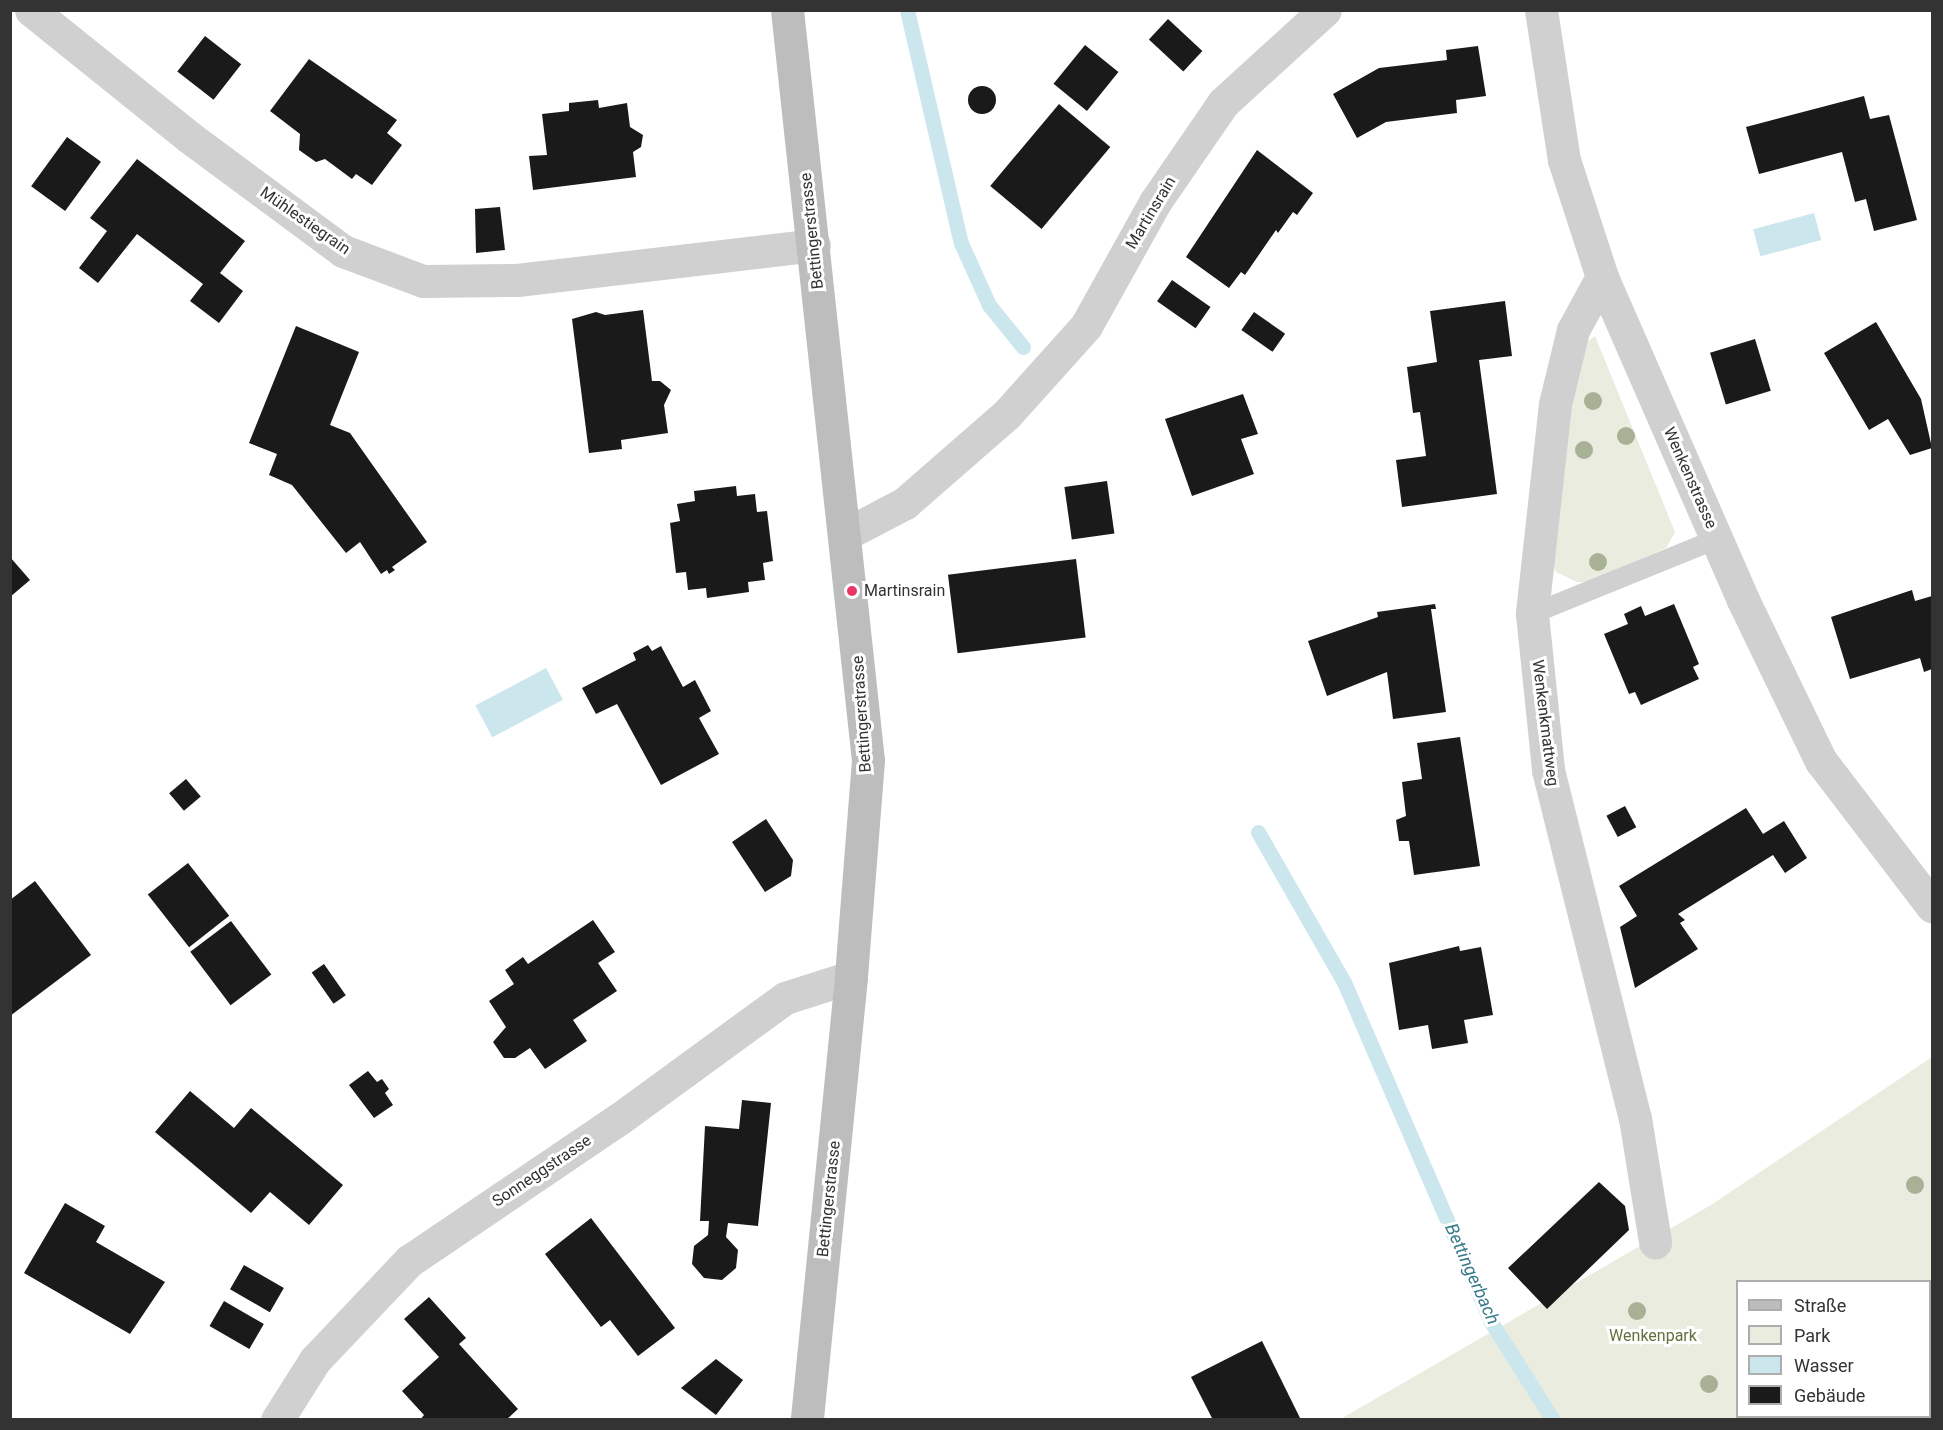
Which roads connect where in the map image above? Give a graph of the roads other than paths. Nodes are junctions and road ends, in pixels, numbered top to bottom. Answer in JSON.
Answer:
{"nodes":[{"id":1,"x":31,"y":10,"type":"edge"},
{"id":2,"x":787,"y":10,"type":"edge"},
{"id":3,"x":1326,"y":10,"type":"edge"},
{"id":4,"x":1541,"y":10,"type":"edge"},
{"id":5,"x":814,"y":245,"type":"junction"},
{"id":6,"x":1602,"y":277,"type":"junction"},
{"id":7,"x":846,"y":534,"type":"junction"},
{"id":8,"x":1717,"y":539,"type":"junction"},
{"id":9,"x":1532,"y":614,"type":"junction"},
{"id":10,"x":1932,"y":906,"type":"edge"},
{"id":11,"x":851,"y":977,"type":"junction"},
{"id":12,"x":1655,"y":1242,"type":"dead end"},
{"id":13,"x":277,"y":1419,"type":"edge"},
{"id":14,"x":807,"y":1419,"type":"edge"}],
"edges":[{"from":1,"to":5,"type":"street","name":"Mühlestiegrain"},
{"from":2,"to":5,"type":"street","name":"Bettingerstrasse"},
{"from":3,"to":7,"type":"street","name":"Martinsrain"},
{"from":4,"to":6,"type":"street","name":"Wenkenstrasse"},
{"from":5,"to":7,"type":"street","name":"Bettingerstrasse"},
{"from":6,"to":8,"type":"street","name":"Wenkenstrasse"},
{"from":6,"to":9,"type":"street","name":"Wenkenkmattweg"},
{"from":7,"to":11,"type":"street","name":"Bettingerstrasse"},
{"from":8,"to":9,"type":"lane"},
{"from":8,"to":10,"type":"street","name":"Wenkenstrasse"},
{"from":9,"to":12,"type":"street","name":"Wenkenkmattweg"},
{"from":11,"to":13,"type":"street","name":"Sonneggstrasse"},
{"from":11,"to":14,"type":"street","name":"Bettingerstrasse"}]}
